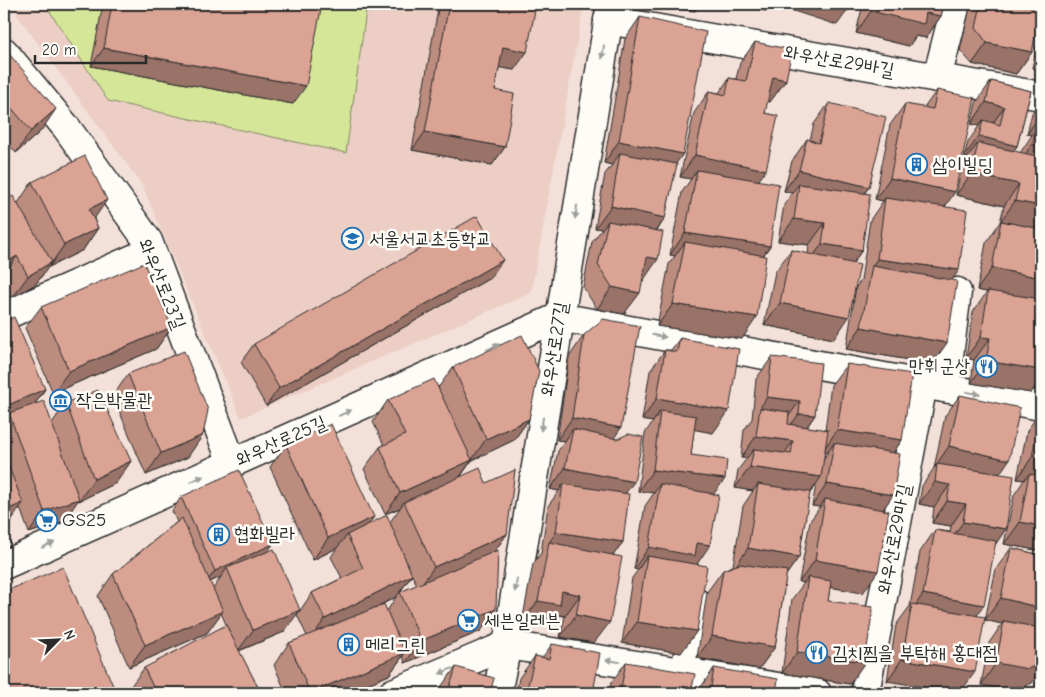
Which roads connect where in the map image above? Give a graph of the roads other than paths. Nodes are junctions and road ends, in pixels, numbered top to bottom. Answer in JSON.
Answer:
{"nodes":[{"id":1,"x":956,"y":4,"type":"edge"},
{"id":2,"x":609,"y":12,"type":"edge"},
{"id":3,"x":4,"y":52,"type":"edge"},
{"id":4,"x":937,"y":78,"type":"junction"},
{"id":5,"x":1041,"y":96,"type":"edge"},
{"id":6,"x":151,"y":251,"type":"junction"},
{"id":7,"x":957,"y":292,"type":"edge"},
{"id":8,"x":4,"y":316,"type":"edge"},
{"id":9,"x":559,"y":317,"type":"junction"},
{"id":10,"x":934,"y":386,"type":"junction"},
{"id":11,"x":1041,"y":406,"type":"edge"},
{"id":12,"x":232,"y":463,"type":"junction"},
{"id":13,"x":4,"y":565,"type":"edge"},
{"id":14,"x":701,"y":581,"type":"edge"},
{"id":15,"x":507,"y":645,"type":"junction"},
{"id":16,"x":685,"y":672,"type":"junction"},
{"id":17,"x":393,"y":693,"type":"edge"},
{"id":18,"x":497,"y":693,"type":"edge"},
{"id":19,"x":817,"y":693,"type":"edge"},
{"id":20,"x":865,"y":693,"type":"edge"}],
"edges":[{"from":1,"to":4,"type":"street"},
{"from":2,"to":4,"type":"street","name":"와우산로29바길"},
{"from":2,"to":9,"type":"street","name":"와우산로27길","one_way":true},
{"from":3,"to":6,"type":"street","name":"와우산로23길"},
{"from":4,"to":5,"type":"street","name":"와우산로29바길"},
{"from":6,"to":8,"type":"street"},
{"from":6,"to":12,"type":"street","name":"와우산로23길"},
{"from":7,"to":10,"type":"street","name":"와우산로29마길"},
{"from":9,"to":10,"type":"street","one_way":true},
{"from":12,"to":9,"type":"street","name":"와우산로25길","one_way":true},
{"from":9,"to":15,"type":"street","name":"와우산로27길","one_way":true},
{"from":10,"to":11,"type":"street","one_way":true},
{"from":10,"to":20,"type":"street","name":"와우산로29마길"},
{"from":13,"to":12,"type":"street","name":"와우산로25길","one_way":true},
{"from":14,"to":16,"type":"street"},
{"from":16,"to":15,"type":"street","one_way":true},
{"from":15,"to":17,"type":"street","one_way":true},
{"from":15,"to":18,"type":"street","name":"와우산로27길"},
{"from":16,"to":19,"type":"street"}]}
